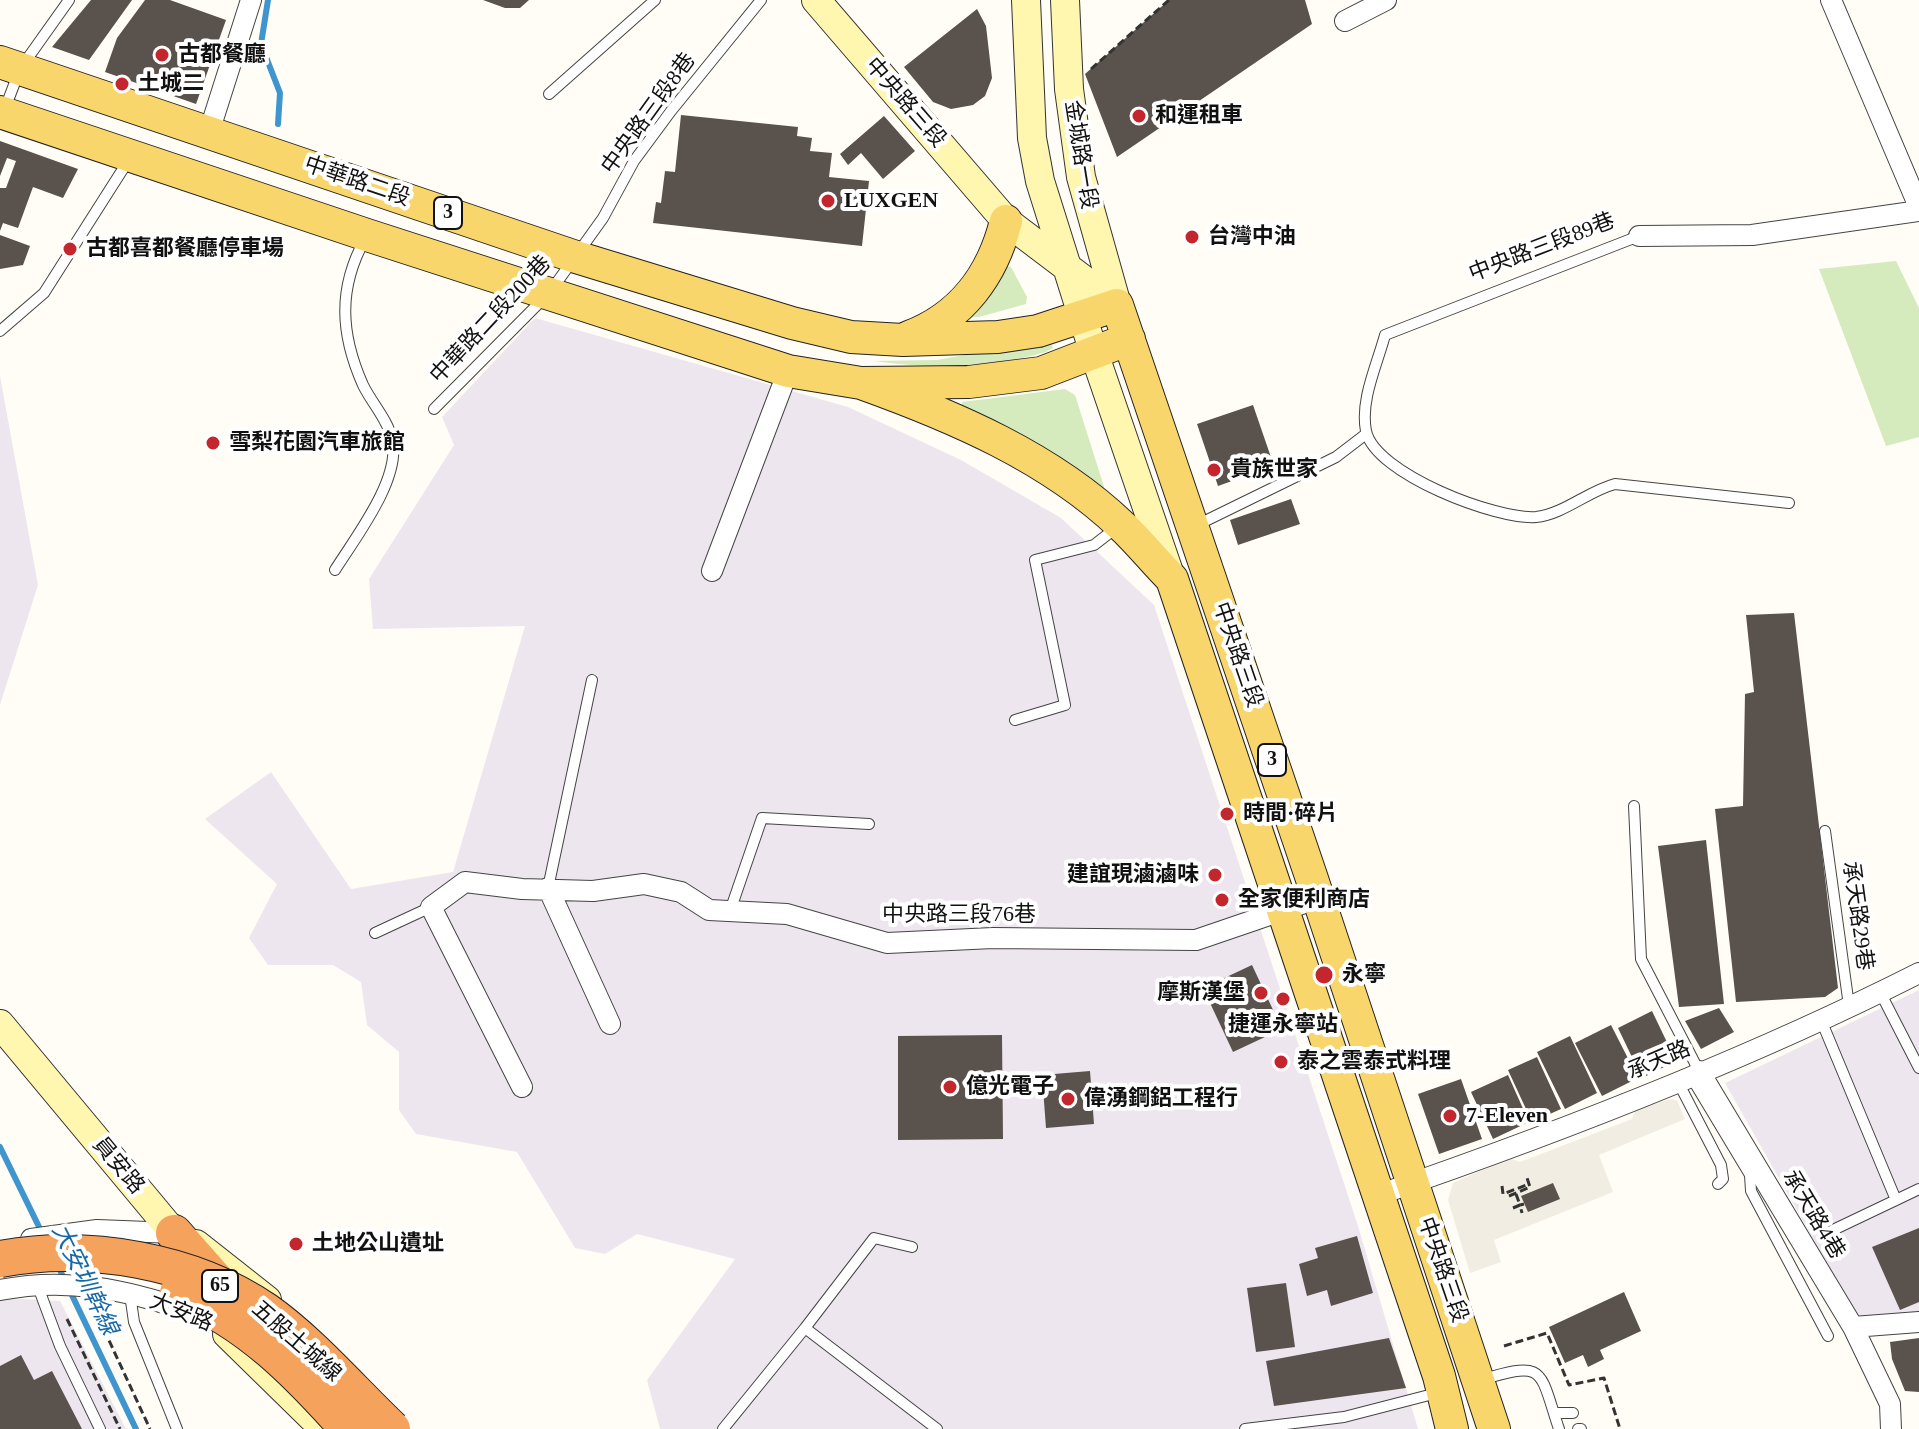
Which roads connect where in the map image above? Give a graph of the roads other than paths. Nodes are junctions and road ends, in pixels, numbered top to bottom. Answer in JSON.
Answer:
{"nodes":[{"id":1,"x":69,"y":0,"type":"edge"},
{"id":2,"x":251,"y":0,"type":"edge"},
{"id":3,"x":655,"y":0,"type":"edge"},
{"id":4,"x":761,"y":0,"type":"edge"},
{"id":5,"x":816,"y":0,"type":"edge"},
{"id":6,"x":1026,"y":0,"type":"edge"},
{"id":7,"x":1065,"y":0,"type":"edge"},
{"id":8,"x":1386,"y":0,"type":"edge"},
{"id":9,"x":1831,"y":0,"type":"edge"},
{"id":10,"x":1345,"y":21,"type":"dead end"},
{"id":11,"x":10,"y":66,"type":"edge"},
{"id":12,"x":549,"y":94,"type":"dead end"},
{"id":13,"x":2,"y":112,"type":"edge"},
{"id":14,"x":209,"y":132,"type":"junction"},
{"id":15,"x":132,"y":155,"type":"junction"},
{"id":16,"x":1919,"y":209,"type":"edge"},
{"id":17,"x":1006,"y":221,"type":"junction"},
{"id":18,"x":367,"y":235,"type":"junction"},
{"id":19,"x":1639,"y":236,"type":"joint"},
{"id":20,"x":576,"y":257,"type":"junction"},
{"id":21,"x":1067,"y":269,"type":"junction"},
{"id":22,"x":550,"y":292,"type":"junction"},
{"id":23,"x":1117,"y":305,"type":"junction"},
{"id":24,"x":1083,"y":318,"type":"junction"},
{"id":25,"x":0,"y":331,"type":"edge"},
{"id":26,"x":1129,"y":339,"type":"junction"},
{"id":27,"x":903,"y":340,"type":"junction"},
{"id":28,"x":1094,"y":353,"type":"junction"},
{"id":29,"x":788,"y":371,"type":"junction"},
{"id":30,"x":861,"y":383,"type":"junction"},
{"id":31,"x":434,"y":409,"type":"dead end"},
{"id":32,"x":1366,"y":434,"type":"junction"},
{"id":33,"x":1789,"y":503,"type":"dead end"},
{"id":34,"x":1121,"y":525,"type":"junction"},
{"id":35,"x":1193,"y":526,"type":"junction"},
{"id":36,"x":335,"y":570,"type":"dead end"},
{"id":37,"x":712,"y":571,"type":"dead end"},
{"id":38,"x":1172,"y":579,"type":"junction"},
{"id":39,"x":592,"y":680,"type":"dead end"},
{"id":40,"x":1015,"y":720,"type":"dead end"},
{"id":41,"x":1634,"y":806,"type":"dead end"},
{"id":42,"x":869,"y":824,"type":"dead end"},
{"id":43,"x":1825,"y":831,"type":"dead end"},
{"id":44,"x":548,"y":888,"type":"junction"},
{"id":45,"x":1319,"y":898,"type":"junction"},
{"id":46,"x":431,"y":907,"type":"junction"},
{"id":47,"x":730,"y":911,"type":"junction"},
{"id":48,"x":1283,"y":912,"type":"junction"},
{"id":49,"x":375,"y":933,"type":"dead end"},
{"id":50,"x":1919,"y":973,"type":"edge"},
{"id":51,"x":1880,"y":992,"type":"junction"},
{"id":52,"x":1849,"y":1006,"type":"junction"},
{"id":53,"x":1821,"y":1019,"type":"junction"},
{"id":54,"x":0,"y":1024,"type":"edge"},
{"id":55,"x":610,"y":1024,"type":"dead end"},
{"id":56,"x":1919,"y":1068,"type":"edge"},
{"id":57,"x":1688,"y":1075,"type":"junction"},
{"id":58,"x":522,"y":1087,"type":"dead end"},
{"id":59,"x":1760,"y":1174,"type":"junction"},
{"id":60,"x":1413,"y":1183,"type":"junction"},
{"id":61,"x":1718,"y":1184,"type":"dead end"},
{"id":62,"x":1919,"y":1189,"type":"edge"},
{"id":63,"x":1378,"y":1195,"type":"junction"},
{"id":64,"x":1896,"y":1200,"type":"junction"},
{"id":65,"x":1764,"y":1214,"type":"junction"},
{"id":66,"x":1833,"y":1230,"type":"dead end"},
{"id":67,"x":174,"y":1233,"type":"junction"},
{"id":68,"x":0,"y":1244,"type":"edge"},
{"id":69,"x":912,"y":1247,"type":"dead end"},
{"id":70,"x":0,"y":1259,"type":"edge"},
{"id":71,"x":0,"y":1273,"type":"edge"},
{"id":72,"x":43,"y":1283,"type":"junction"},
{"id":73,"x":0,"y":1290,"type":"edge"},
{"id":74,"x":130,"y":1294,"type":"junction"},
{"id":75,"x":214,"y":1321,"type":"junction"},
{"id":76,"x":1919,"y":1322,"type":"edge"},
{"id":77,"x":1853,"y":1327,"type":"junction"},
{"id":78,"x":805,"y":1328,"type":"junction"},
{"id":79,"x":1828,"y":1336,"type":"dead end"},
{"id":80,"x":1479,"y":1381,"type":"junction"},
{"id":81,"x":1443,"y":1391,"type":"junction"},
{"id":82,"x":1554,"y":1413,"type":"junction"},
{"id":83,"x":1573,"y":1413,"type":"dead end"},
{"id":84,"x":344,"y":1425,"type":"edge"},
{"id":85,"x":1264,"y":1428,"type":"edge"},
{"id":86,"x":100,"y":1429,"type":"edge"},
{"id":87,"x":177,"y":1429,"type":"edge"},
{"id":88,"x":392,"y":1429,"type":"edge"},
{"id":89,"x":410,"y":1429,"type":"edge"},
{"id":90,"x":723,"y":1429,"type":"edge"},
{"id":91,"x":937,"y":1429,"type":"edge"},
{"id":92,"x":1245,"y":1429,"type":"edge"},
{"id":93,"x":1452,"y":1429,"type":"edge"},
{"id":94,"x":1494,"y":1429,"type":"edge"},
{"id":95,"x":1559,"y":1429,"type":"edge"},
{"id":96,"x":1891,"y":1429,"type":"edge"}],
"edges":[{"from":1,"to":11,"type":"lane"},
{"from":2,"to":14,"type":"street"},
{"from":3,"to":12,"type":"lane"},
{"from":4,"to":20,"type":"lane","name":"中央路三段8巷"},
{"from":5,"to":17,"type":"street","name":"中央路三段"},
{"from":6,"to":21,"type":"street","name":"金城路一段"},
{"from":7,"to":23,"type":"street","name":"金城路一段"},
{"from":8,"to":10,"type":"street"},
{"from":9,"to":16,"type":"street"},
{"from":11,"to":13,"type":"lane"},
{"from":11,"to":14,"type":"main road","name":"中華路二段","number":"3"},
{"from":13,"to":15,"type":"main road","number":"3"},
{"from":14,"to":20,"type":"main road","name":"中華路二段","number":"3"},
{"from":15,"to":18,"type":"main road","number":"3"},
{"from":15,"to":25,"type":"lane"},
{"from":16,"to":19,"type":"street","name":"中央路三段89巷"},
{"from":17,"to":21,"type":"street","name":"中央路三段"},
{"from":17,"to":27,"type":"main road"},
{"from":18,"to":22,"type":"main road","number":"3"},
{"from":18,"to":36,"type":"lane"},
{"from":19,"to":32,"type":"lane","name":"中央路三段89巷"},
{"from":20,"to":22,"type":"lane","name":"中華路二段200巷"},
{"from":20,"to":27,"type":"main road","name":"中華路二段","number":"3"},
{"from":21,"to":23,"type":"street","name":"中央路三段"},
{"from":21,"to":24,"type":"street","name":"中央路三段"},
{"from":22,"to":29,"type":"main road","number":"3"},
{"from":22,"to":31,"type":"lane","name":"中華路二段200巷"},
{"from":23,"to":24,"type":"main road","number":"3"},
{"from":23,"to":26,"type":"main road","name":"中央路三段","number":"3"},
{"from":24,"to":27,"type":"main road","number":"3"},
{"from":24,"to":28,"type":"street","name":"中央路三段"},
{"from":26,"to":28,"type":"main road","number":"3"},
{"from":26,"to":35,"type":"main road","name":"中央路三段","number":"3"},
{"from":28,"to":30,"type":"main road","number":"3"},
{"from":28,"to":38,"type":"street","name":"中央路三段"},
{"from":29,"to":30,"type":"main road","number":"3"},
{"from":29,"to":37,"type":"street"},
{"from":30,"to":34,"type":"main road","number":"3"},
{"from":32,"to":33,"type":"lane"},
{"from":32,"to":35,"type":"lane"},
{"from":34,"to":38,"type":"main road","number":"3"},
{"from":34,"to":40,"type":"lane"},
{"from":35,"to":45,"type":"main road","name":"中央路三段","number":"3"},
{"from":38,"to":48,"type":"main road","name":"中央路三段","number":"3"},
{"from":39,"to":44,"type":"lane"},
{"from":41,"to":57,"type":"lane"},
{"from":42,"to":47,"type":"lane"},
{"from":43,"to":52,"type":"lane","name":"承天路29巷"},
{"from":44,"to":46,"type":"street","name":"中央路三段76巷"},
{"from":44,"to":47,"type":"street","name":"中央路三段76巷"},
{"from":44,"to":55,"type":"street"},
{"from":45,"to":48,"type":"street","name":"中央路三段76巷"},
{"from":45,"to":60,"type":"main road","name":"中央路三段","number":"3"},
{"from":46,"to":49,"type":"lane"},
{"from":46,"to":58,"type":"street"},
{"from":47,"to":48,"type":"street","name":"中央路三段76巷"},
{"from":48,"to":63,"type":"main road","name":"中央路三段","number":"3"},
{"from":50,"to":51,"type":"street","name":"承天路"},
{"from":51,"to":52,"type":"street","name":"承天路"},
{"from":51,"to":56,"type":"lane"},
{"from":52,"to":53,"type":"street","name":"承天路"},
{"from":53,"to":57,"type":"street","name":"承天路"},
{"from":53,"to":64,"type":"lane"},
{"from":54,"to":67,"type":"street","name":"員安路"},
{"from":57,"to":59,"type":"street","name":"承天路4巷"},
{"from":57,"to":60,"type":"street","name":"承天路"},
{"from":57,"to":61,"type":"lane"},
{"from":57,"to":65,"type":"lane"},
{"from":59,"to":65,"type":"lane"},
{"from":59,"to":77,"type":"street","name":"承天路4巷"},
{"from":60,"to":63,"type":"street","name":"承天路"},
{"from":60,"to":80,"type":"main road","name":"中央路三段","number":"3"},
{"from":62,"to":64,"type":"lane"},
{"from":63,"to":81,"type":"main road","name":"中央路三段","number":"3"},
{"from":64,"to":66,"type":"lane"},
{"from":65,"to":79,"type":"lane"},
{"from":67,"to":68,"type":"street"},
{"from":67,"to":75,"type":"street","name":"員安路"},
{"from":67,"to":84,"type":"highway"},
{"from":67,"to":89,"type":"street"},
{"from":69,"to":78,"type":"lane"},
{"from":70,"to":88,"type":"highway","name":"五股土城線","number":"65","bridge":true},
{"from":71,"to":84,"type":"highway","name":"五股土城線","number":"65","bridge":true},
{"from":72,"to":73,"type":"street","name":"大安路"},
{"from":72,"to":74,"type":"street","name":"大安路"},
{"from":72,"to":86,"type":"lane"},
{"from":74,"to":75,"type":"street","name":"大安路"},
{"from":74,"to":87,"type":"lane"},
{"from":75,"to":84,"type":"street","name":"大安路"},
{"from":76,"to":77,"type":"street"},
{"from":77,"to":96,"type":"street","name":"承天路4巷"},
{"from":78,"to":90,"type":"lane"},
{"from":78,"to":91,"type":"lane"},
{"from":80,"to":81,"type":"main road"},
{"from":80,"to":82,"type":"lane"},
{"from":80,"to":94,"type":"main road","name":"中央路三段","number":"3"},
{"from":81,"to":85,"type":"lane"},
{"from":81,"to":93,"type":"main road","name":"中央路三段","number":"3"},
{"from":82,"to":83,"type":"lane"},
{"from":82,"to":95,"type":"lane"},
{"from":85,"to":92,"type":"lane"}]}
